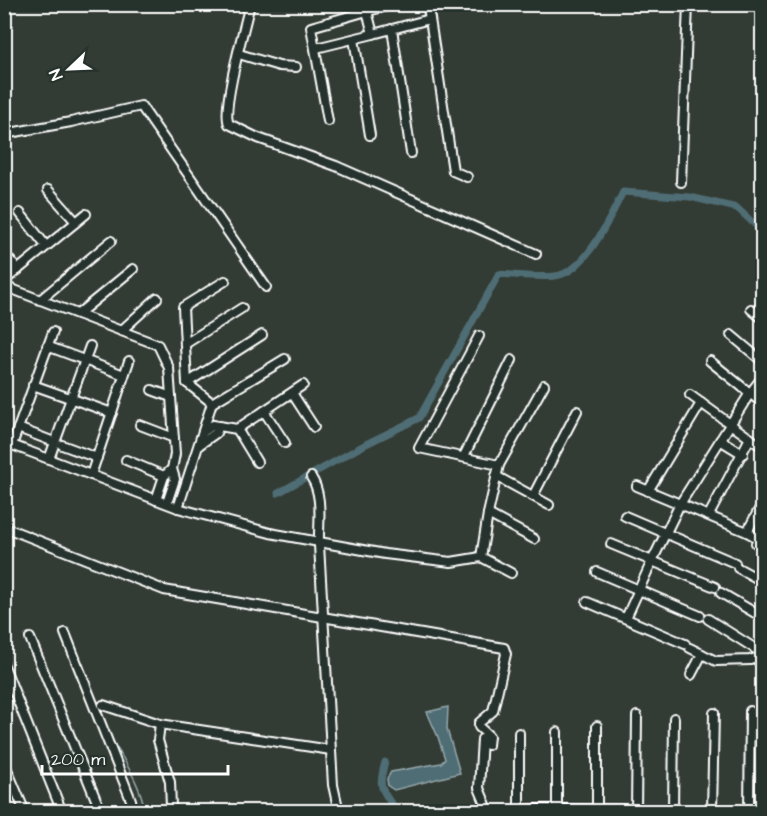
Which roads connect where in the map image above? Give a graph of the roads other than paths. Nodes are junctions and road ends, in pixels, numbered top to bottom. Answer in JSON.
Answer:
{"nodes":[{"id":1,"x":250,"y":4,"type":"edge"},
{"id":2,"x":397,"y":4,"type":"edge"},
{"id":3,"x":427,"y":4,"type":"edge"},
{"id":4,"x":688,"y":4,"type":"edge"},
{"id":5,"x":367,"y":11,"type":"junction"},
{"id":6,"x":430,"y":19,"type":"junction"},
{"id":7,"x":392,"y":29,"type":"junction"},
{"id":8,"x":373,"y":34,"type":"junction"},
{"id":9,"x":354,"y":39,"type":"junction"},
{"id":10,"x":316,"y":48,"type":"junction"},
{"id":11,"x":239,"y":54,"type":"junction"},
{"id":12,"x":296,"y":67,"type":"dead end"},
{"id":13,"x":328,"y":121,"type":"dead end"},
{"id":14,"x":4,"y":134,"type":"edge"},
{"id":15,"x":370,"y":135,"type":"dead end"},
{"id":16,"x":411,"y":153,"type":"dead end"},
{"id":17,"x":467,"y":177,"type":"dead end"},
{"id":18,"x":681,"y":182,"type":"dead end"},
{"id":19,"x":48,"y":190,"type":"dead end"},
{"id":20,"x":20,"y":213,"type":"dead end"},
{"id":21,"x":86,"y":214,"type":"dead end"},
{"id":22,"x":76,"y":222,"type":"junction"},
{"id":23,"x":111,"y":241,"type":"dead end"},
{"id":24,"x":46,"y":246,"type":"junction"},
{"id":25,"x":4,"y":253,"type":"edge"},
{"id":26,"x":536,"y":254,"type":"dead end"},
{"id":27,"x":133,"y":269,"type":"dead end"},
{"id":28,"x":18,"y":270,"type":"junction"},
{"id":29,"x":4,"y":280,"type":"edge"},
{"id":30,"x":225,"y":282,"type":"dead end"},
{"id":31,"x":4,"y":286,"type":"edge"},
{"id":32,"x":266,"y":287,"type":"dead end"},
{"id":33,"x":157,"y":298,"type":"dead end"},
{"id":34,"x":40,"y":300,"type":"junction"},
{"id":35,"x":242,"y":308,"type":"dead end"},
{"id":36,"x":752,"y":309,"type":"dead end"},
{"id":37,"x":78,"y":314,"type":"junction"},
{"id":38,"x":762,"y":318,"type":"edge"},
{"id":39,"x":121,"y":331,"type":"junction"},
{"id":40,"x":53,"y":332,"type":"dead end"},
{"id":41,"x":262,"y":335,"type":"dead end"},
{"id":42,"x":731,"y":335,"type":"dead end"},
{"id":43,"x":479,"y":336,"type":"dead end"},
{"id":44,"x":185,"y":344,"type":"junction"},
{"id":45,"x":47,"y":346,"type":"junction"},
{"id":46,"x":90,"y":346,"type":"dead end"},
{"id":47,"x":285,"y":359,"type":"dead end"},
{"id":48,"x":85,"y":360,"type":"junction"},
{"id":49,"x":512,"y":360,"type":"dead end"},
{"id":50,"x":129,"y":361,"type":"dead end"},
{"id":51,"x":710,"y":361,"type":"dead end"},
{"id":52,"x":762,"y":361,"type":"edge"},
{"id":53,"x":124,"y":375,"type":"junction"},
{"id":54,"x":762,"y":378,"type":"edge"},
{"id":55,"x":187,"y":383,"type":"junction"},
{"id":56,"x":33,"y":385,"type":"junction"},
{"id":57,"x":303,"y":385,"type":"dead end"},
{"id":58,"x":544,"y":385,"type":"dead end"},
{"id":59,"x":152,"y":390,"type":"dead end"},
{"id":60,"x":291,"y":393,"type":"junction"},
{"id":61,"x":750,"y":393,"type":"junction"},
{"id":62,"x":690,"y":395,"type":"dead end"},
{"id":63,"x":171,"y":398,"type":"junction"},
{"id":64,"x":71,"y":399,"type":"junction"},
{"id":65,"x":701,"y":402,"type":"junction"},
{"id":66,"x":212,"y":403,"type":"junction"},
{"id":67,"x":762,"y":403,"type":"edge"},
{"id":68,"x":264,"y":411,"type":"junction"},
{"id":69,"x":578,"y":411,"type":"dead end"},
{"id":70,"x":111,"y":413,"type":"junction"},
{"id":71,"x":730,"y":424,"type":"junction"},
{"id":72,"x":140,"y":425,"type":"dead end"},
{"id":73,"x":219,"y":426,"type":"junction"},
{"id":74,"x":314,"y":427,"type":"dead end"},
{"id":75,"x":18,"y":428,"type":"junction"},
{"id":76,"x":237,"y":429,"type":"junction"},
{"id":77,"x":203,"y":432,"type":"junction"},
{"id":78,"x":174,"y":438,"type":"junction"},
{"id":79,"x":750,"y":438,"type":"junction"},
{"id":80,"x":50,"y":440,"type":"dead end"},
{"id":81,"x":720,"y":440,"type":"junction"},
{"id":82,"x":8,"y":443,"type":"edge"},
{"id":83,"x":285,"y":443,"type":"dead end"},
{"id":84,"x":62,"y":445,"type":"dead end"},
{"id":85,"x":199,"y":445,"type":"junction"},
{"id":86,"x":762,"y":447,"type":"edge"},
{"id":87,"x":743,"y":454,"type":"junction"},
{"id":88,"x":464,"y":456,"type":"junction"},
{"id":89,"x":97,"y":458,"type":"junction"},
{"id":90,"x":49,"y":459,"type":"junction"},
{"id":91,"x":126,"y":460,"type":"dead end"},
{"id":92,"x":257,"y":462,"type":"dead end"},
{"id":93,"x":499,"y":465,"type":"junction"},
{"id":94,"x":172,"y":469,"type":"junction"},
{"id":95,"x":91,"y":475,"type":"junction"},
{"id":96,"x":164,"y":476,"type":"junction"},
{"id":97,"x":496,"y":476,"type":"junction"},
{"id":98,"x":311,"y":477,"type":"dead end"},
{"id":99,"x":636,"y":486,"type":"dead end"},
{"id":100,"x":648,"y":491,"type":"junction"},
{"id":101,"x":533,"y":496,"type":"junction"},
{"id":102,"x":156,"y":500,"type":"junction"},
{"id":103,"x":166,"y":504,"type":"junction"},
{"id":104,"x":680,"y":504,"type":"junction"},
{"id":105,"x":762,"y":504,"type":"edge"},
{"id":106,"x":549,"y":505,"type":"dead end"},
{"id":107,"x":178,"y":508,"type":"junction"},
{"id":108,"x":488,"y":514,"type":"junction"},
{"id":109,"x":709,"y":515,"type":"junction"},
{"id":110,"x":625,"y":516,"type":"dead end"},
{"id":111,"x":4,"y":527,"type":"edge"},
{"id":112,"x":747,"y":532,"type":"junction"},
{"id":113,"x":666,"y":533,"type":"junction"},
{"id":114,"x":534,"y":539,"type":"dead end"},
{"id":115,"x":758,"y":542,"type":"edge"},
{"id":116,"x":319,"y":543,"type":"junction"},
{"id":117,"x":611,"y":544,"type":"dead end"},
{"id":118,"x":481,"y":557,"type":"junction"},
{"id":119,"x":652,"y":561,"type":"junction"},
{"id":120,"x":597,"y":572,"type":"dead end"},
{"id":121,"x":512,"y":573,"type":"dead end"},
{"id":122,"x":762,"y":581,"type":"edge"},
{"id":123,"x":638,"y":590,"type":"junction"},
{"id":124,"x":587,"y":602,"type":"dead end"},
{"id":125,"x":325,"y":617,"type":"junction"},
{"id":126,"x":762,"y":617,"type":"edge"},
{"id":127,"x":626,"y":618,"type":"junction"},
{"id":128,"x":65,"y":633,"type":"dead end"},
{"id":129,"x":30,"y":638,"type":"dead end"},
{"id":130,"x":702,"y":654,"type":"junction"},
{"id":131,"x":762,"y":654,"type":"edge"},
{"id":132,"x":4,"y":666,"type":"edge"},
{"id":133,"x":691,"y":675,"type":"dead end"},
{"id":134,"x":103,"y":705,"type":"dead end"},
{"id":135,"x":750,"y":711,"type":"dead end"},
{"id":136,"x":714,"y":713,"type":"dead end"},
{"id":137,"x":637,"y":716,"type":"dead end"},
{"id":138,"x":674,"y":718,"type":"dead end"},
{"id":139,"x":160,"y":724,"type":"junction"},
{"id":140,"x":597,"y":726,"type":"dead end"},
{"id":141,"x":557,"y":732,"type":"dead end"},
{"id":142,"x":519,"y":733,"type":"dead end"},
{"id":143,"x":331,"y":750,"type":"junction"},
{"id":144,"x":4,"y":762,"type":"edge"},
{"id":145,"x":171,"y":806,"type":"dead end"},
{"id":146,"x":519,"y":810,"type":"junction"},
{"id":147,"x":557,"y":811,"type":"edge"},
{"id":148,"x":597,"y":811,"type":"edge"},
{"id":149,"x":636,"y":811,"type":"edge"},
{"id":150,"x":674,"y":811,"type":"edge"},
{"id":151,"x":712,"y":811,"type":"edge"},
{"id":152,"x":750,"y":811,"type":"edge"},
{"id":153,"x":762,"y":811,"type":"edge"},
{"id":154,"x":25,"y":812,"type":"edge"},
{"id":155,"x":62,"y":812,"type":"edge"},
{"id":156,"x":101,"y":812,"type":"edge"},
{"id":157,"x":133,"y":812,"type":"edge"},
{"id":158,"x":339,"y":812,"type":"edge"},
{"id":159,"x":491,"y":812,"type":"edge"}],
"edges":[{"from":1,"to":11,"type":"street"},
{"from":2,"to":5,"type":"street"},
{"from":3,"to":6,"type":"street"},
{"from":4,"to":18,"type":"street"},
{"from":5,"to":8,"type":"street"},
{"from":5,"to":10,"type":"street"},
{"from":6,"to":7,"type":"street"},
{"from":6,"to":17,"type":"street"},
{"from":7,"to":8,"type":"street"},
{"from":7,"to":16,"type":"street"},
{"from":8,"to":9,"type":"street"},
{"from":9,"to":10,"type":"street"},
{"from":9,"to":15,"type":"street"},
{"from":10,"to":13,"type":"street"},
{"from":11,"to":12,"type":"street"},
{"from":11,"to":26,"type":"street"},
{"from":14,"to":32,"type":"street"},
{"from":19,"to":22,"type":"street"},
{"from":20,"to":24,"type":"street"},
{"from":21,"to":22,"type":"street"},
{"from":22,"to":24,"type":"street"},
{"from":23,"to":34,"type":"street"},
{"from":24,"to":28,"type":"street"},
{"from":25,"to":28,"type":"street"},
{"from":27,"to":37,"type":"street"},
{"from":28,"to":29,"type":"street"},
{"from":30,"to":44,"type":"street"},
{"from":31,"to":34,"type":"street"},
{"from":33,"to":39,"type":"street"},
{"from":34,"to":37,"type":"street"},
{"from":35,"to":44,"type":"street"},
{"from":36,"to":38,"type":"street"},
{"from":37,"to":39,"type":"street"},
{"from":39,"to":63,"type":"street"},
{"from":40,"to":45,"type":"street"},
{"from":41,"to":55,"type":"street"},
{"from":42,"to":52,"type":"street"},
{"from":43,"to":88,"type":"street"},
{"from":44,"to":55,"type":"street"},
{"from":45,"to":48,"type":"street"},
{"from":45,"to":56,"type":"street"},
{"from":46,"to":48,"type":"street"},
{"from":47,"to":66,"type":"street"},
{"from":48,"to":53,"type":"street"},
{"from":48,"to":64,"type":"street"},
{"from":49,"to":88,"type":"street"},
{"from":50,"to":53,"type":"street"},
{"from":51,"to":61,"type":"street"},
{"from":53,"to":70,"type":"street"},
{"from":54,"to":61,"type":"street"},
{"from":55,"to":66,"type":"street"},
{"from":56,"to":64,"type":"street"},
{"from":56,"to":75,"type":"street"},
{"from":57,"to":60,"type":"street"},
{"from":58,"to":93,"type":"street"},
{"from":59,"to":63,"type":"street"},
{"from":60,"to":68,"type":"street"},
{"from":60,"to":74,"type":"street"},
{"from":61,"to":67,"type":"street"},
{"from":61,"to":71,"type":"street"},
{"from":62,"to":65,"type":"street"},
{"from":63,"to":78,"type":"street"},
{"from":64,"to":70,"type":"street"},
{"from":64,"to":90,"type":"street"},
{"from":65,"to":71,"type":"street"},
{"from":65,"to":100,"type":"street"},
{"from":66,"to":77,"type":"street"},
{"from":68,"to":76,"type":"street"},
{"from":68,"to":83,"type":"street"},
{"from":69,"to":101,"type":"street"},
{"from":70,"to":89,"type":"street"},
{"from":71,"to":79,"type":"street"},
{"from":71,"to":81,"type":"street"},
{"from":72,"to":78,"type":"street"},
{"from":73,"to":76,"type":"street"},
{"from":73,"to":77,"type":"street"},
{"from":73,"to":85,"type":"street"},
{"from":75,"to":80,"type":"street"},
{"from":75,"to":82,"type":"street"},
{"from":76,"to":92,"type":"street"},
{"from":77,"to":85,"type":"street"},
{"from":78,"to":94,"type":"street"},
{"from":79,"to":86,"type":"street"},
{"from":79,"to":87,"type":"street"},
{"from":81,"to":87,"type":"street"},
{"from":81,"to":104,"type":"street"},
{"from":82,"to":90,"type":"street"},
{"from":84,"to":89,"type":"street"},
{"from":85,"to":107,"type":"street"},
{"from":87,"to":109,"type":"street"},
{"from":88,"to":93,"type":"street"},
{"from":89,"to":95,"type":"street"},
{"from":90,"to":95,"type":"street"},
{"from":91,"to":96,"type":"street"},
{"from":93,"to":97,"type":"street"},
{"from":94,"to":96,"type":"street"},
{"from":94,"to":103,"type":"street"},
{"from":95,"to":102,"type":"street"},
{"from":96,"to":102,"type":"street"},
{"from":97,"to":101,"type":"street"},
{"from":97,"to":108,"type":"street"},
{"from":98,"to":116,"type":"street"},
{"from":99,"to":100,"type":"street"},
{"from":100,"to":104,"type":"street"},
{"from":101,"to":106,"type":"street"},
{"from":102,"to":103,"type":"street"},
{"from":103,"to":107,"type":"street"},
{"from":104,"to":109,"type":"street"},
{"from":104,"to":113,"type":"street"},
{"from":105,"to":112,"type":"street"},
{"from":107,"to":116,"type":"street"},
{"from":108,"to":114,"type":"street"},
{"from":108,"to":118,"type":"street"},
{"from":109,"to":112,"type":"street"},
{"from":110,"to":113,"type":"street"},
{"from":111,"to":125,"type":"street"},
{"from":112,"to":115,"type":"street"},
{"from":113,"to":119,"type":"street"},
{"from":113,"to":122,"type":"street"},
{"from":116,"to":118,"type":"street"},
{"from":116,"to":125,"type":"street"},
{"from":117,"to":119,"type":"street"},
{"from":118,"to":121,"type":"street"},
{"from":119,"to":123,"type":"street"},
{"from":119,"to":126,"type":"street"},
{"from":120,"to":123,"type":"street"},
{"from":123,"to":127,"type":"street"},
{"from":123,"to":131,"type":"street"},
{"from":124,"to":127,"type":"street"},
{"from":125,"to":143,"type":"street"},
{"from":125,"to":159,"type":"street"},
{"from":127,"to":130,"type":"street"},
{"from":128,"to":157,"type":"street"},
{"from":129,"to":156,"type":"street"},
{"from":130,"to":131,"type":"street"},
{"from":130,"to":133,"type":"street"},
{"from":132,"to":155,"type":"street"},
{"from":134,"to":139,"type":"street"},
{"from":135,"to":152,"type":"street"},
{"from":136,"to":151,"type":"street"},
{"from":137,"to":149,"type":"street"},
{"from":138,"to":150,"type":"street"},
{"from":139,"to":143,"type":"street"},
{"from":139,"to":145,"type":"street"},
{"from":140,"to":148,"type":"street"},
{"from":141,"to":147,"type":"street"},
{"from":142,"to":146,"type":"street"},
{"from":143,"to":158,"type":"street"},
{"from":144,"to":154,"type":"street"},
{"from":146,"to":147,"type":"street"},
{"from":146,"to":159,"type":"street"},
{"from":147,"to":148,"type":"street"},
{"from":148,"to":149,"type":"street"},
{"from":149,"to":150,"type":"street"},
{"from":150,"to":151,"type":"street"},
{"from":151,"to":152,"type":"street"},
{"from":152,"to":153,"type":"street"}]}
